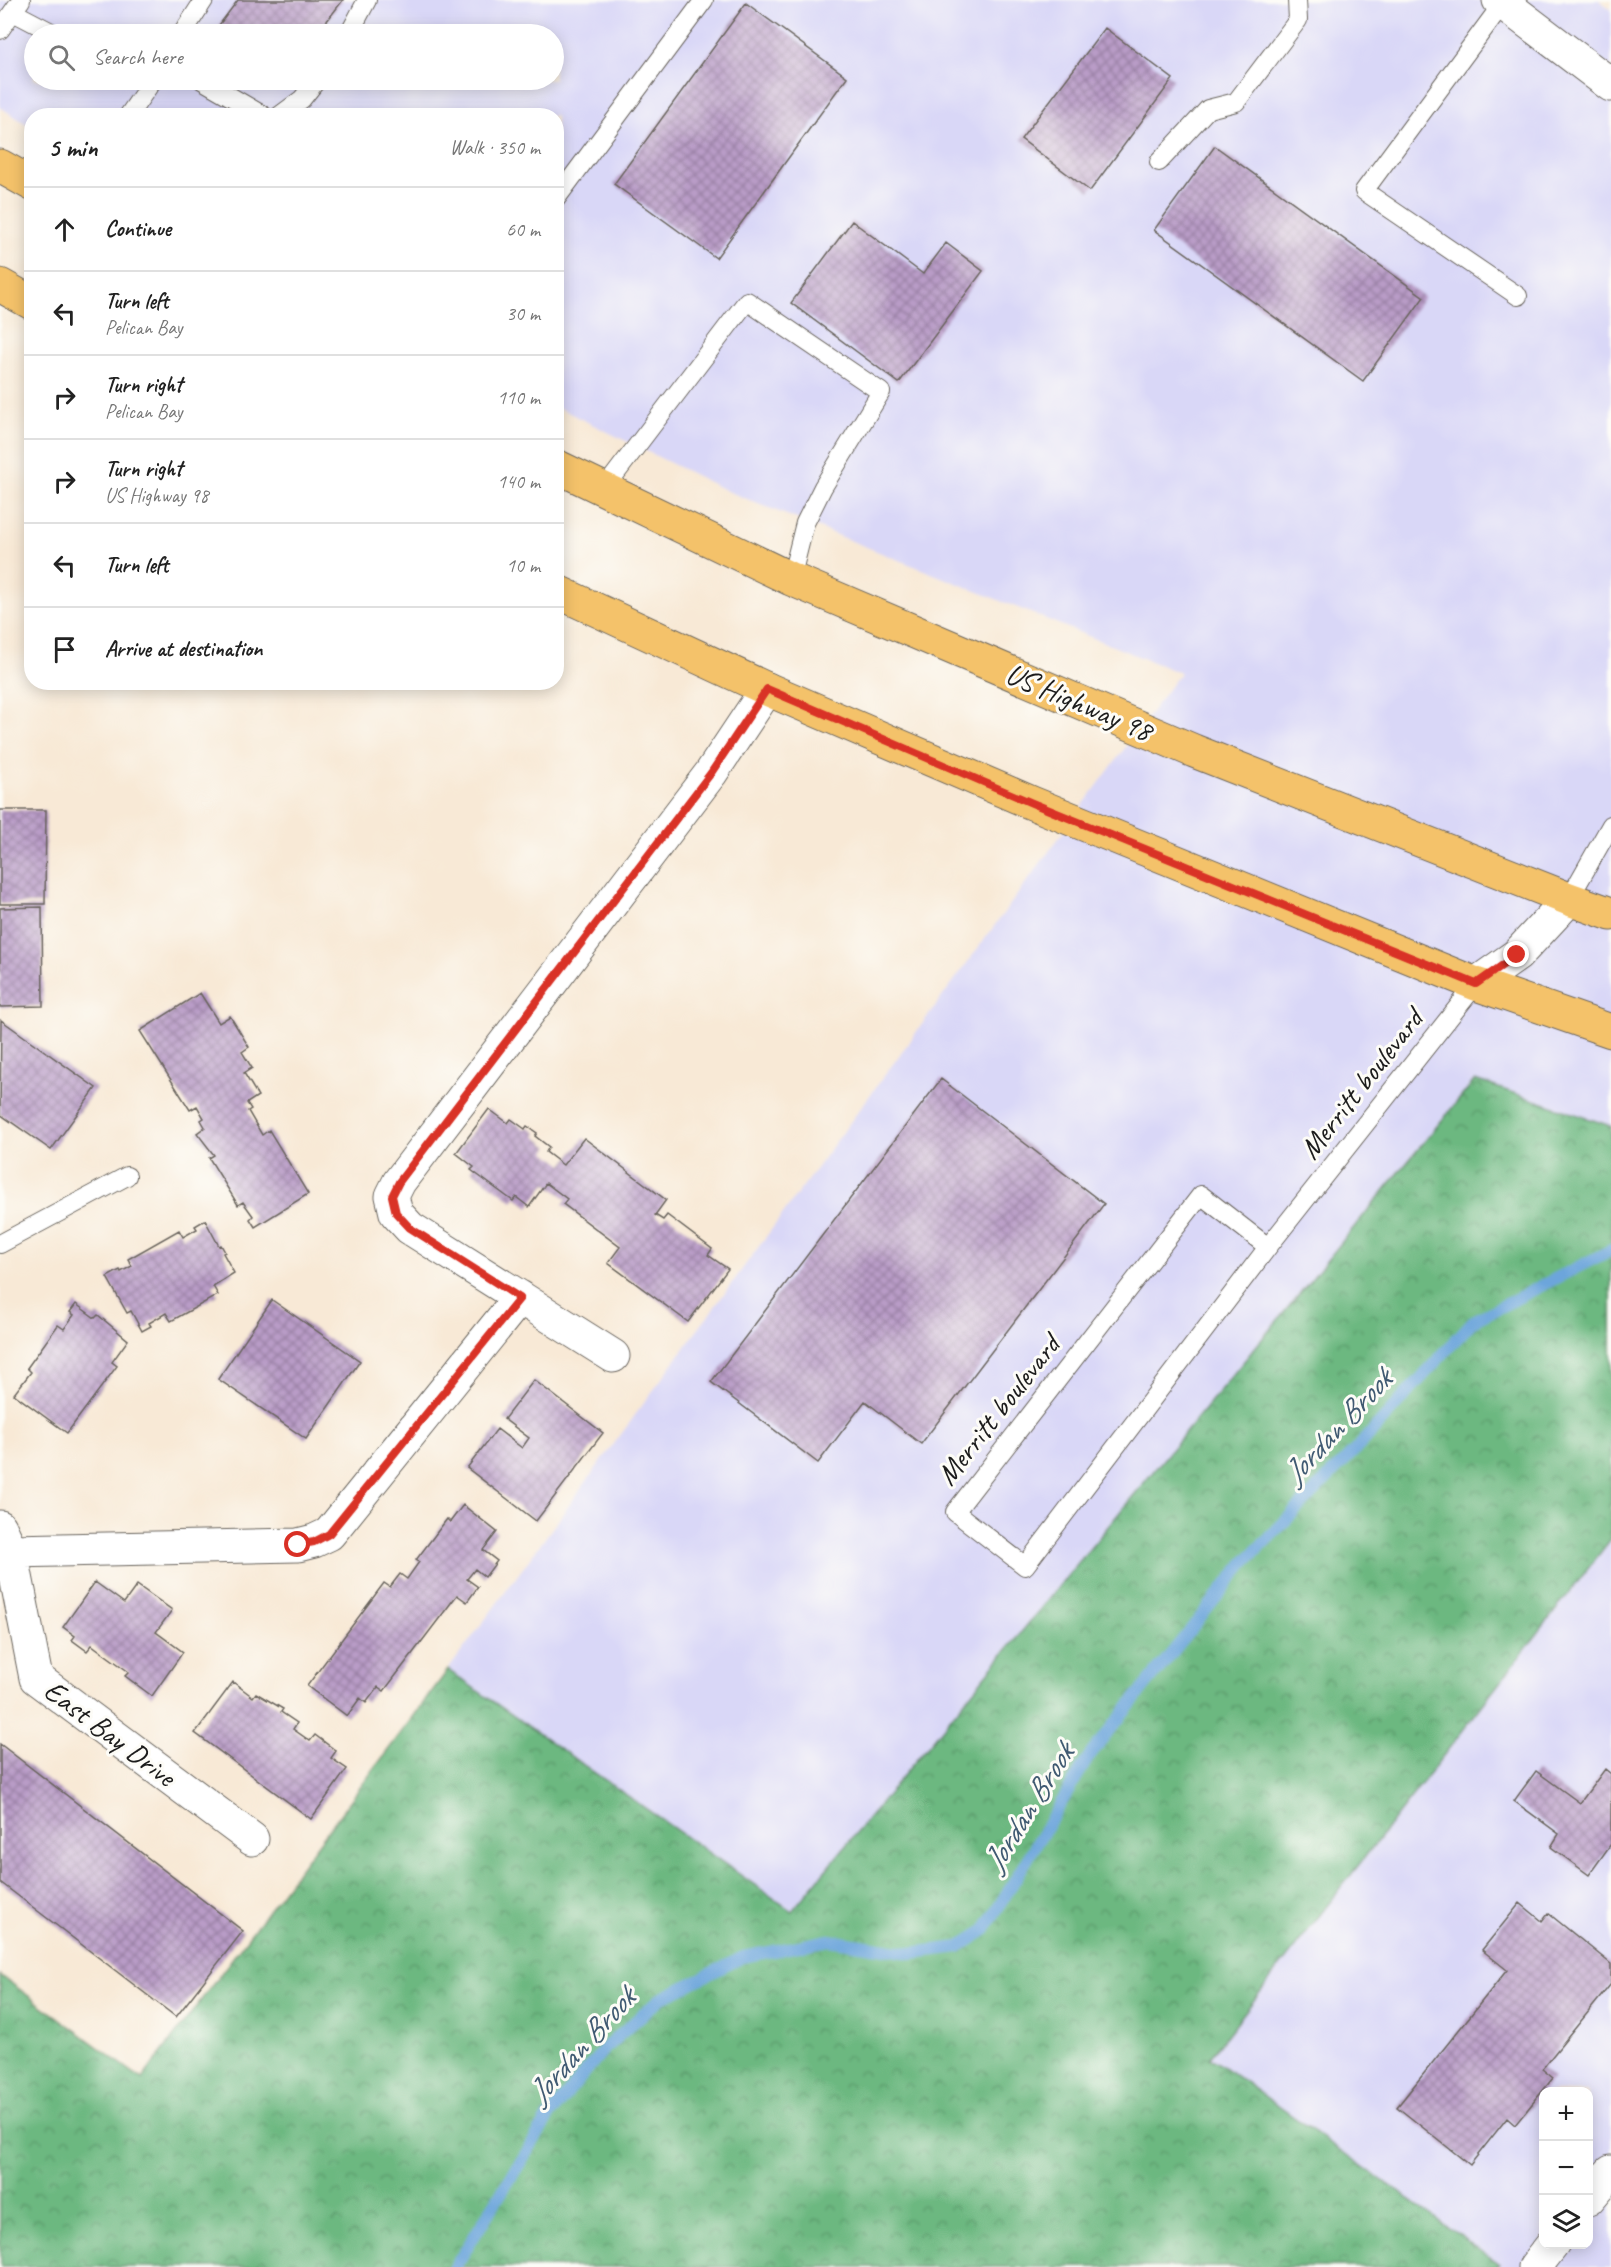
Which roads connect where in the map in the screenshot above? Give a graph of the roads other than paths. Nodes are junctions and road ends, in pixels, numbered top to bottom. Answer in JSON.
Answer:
{"nodes":[{"id":1,"x":204,"y":0,"type":"edge"},
{"id":2,"x":367,"y":0,"type":"edge"},
{"id":3,"x":704,"y":0,"type":"edge"},
{"id":4,"x":1297,"y":0,"type":"edge"},
{"id":5,"x":1501,"y":2,"type":"edge"},
{"id":6,"x":17,"y":6,"type":"edge"},
{"id":7,"x":41,"y":24,"type":"edge"},
{"id":8,"x":188,"y":24,"type":"edge"},
{"id":9,"x":355,"y":24,"type":"edge"},
{"id":10,"x":0,"y":30,"type":"edge"},
{"id":11,"x":1611,"y":85,"type":"edge"},
{"id":12,"x":142,"y":90,"type":"edge"},
{"id":13,"x":219,"y":90,"type":"edge"},
{"id":14,"x":309,"y":90,"type":"edge"},
{"id":15,"x":132,"y":108,"type":"edge"},
{"id":16,"x":250,"y":108,"type":"edge"},
{"id":17,"x":290,"y":108,"type":"edge"},
{"id":18,"x":1159,"y":162,"type":"dead end"},
{"id":19,"x":0,"y":166,"type":"edge"},
{"id":20,"x":24,"y":180,"type":"edge"},
{"id":21,"x":564,"y":188,"type":"edge"},
{"id":22,"x":0,"y":285,"type":"edge"},
{"id":23,"x":1518,"y":296,"type":"dead end"},
{"id":24,"x":24,"y":298,"type":"edge"},
{"id":25,"x":564,"y":470,"type":"edge"},
{"id":26,"x":604,"y":489,"type":"junction"},
{"id":27,"x":790,"y":579,"type":"junction"},
{"id":28,"x":564,"y":595,"type":"edge"},
{"id":29,"x":767,"y":689,"type":"junction"},
{"id":30,"x":1611,"y":825,"type":"edge"},
{"id":31,"x":1569,"y":899,"type":"junction"},
{"id":32,"x":1611,"y":914,"type":"edge"},
{"id":33,"x":1476,"y":984,"type":"junction"},
{"id":34,"x":1611,"y":1031,"type":"edge"},
{"id":35,"x":127,"y":1176,"type":"dead end"},
{"id":36,"x":0,"y":1244,"type":"edge"},
{"id":37,"x":1268,"y":1247,"type":"junction"},
{"id":38,"x":520,"y":1298,"type":"junction"},
{"id":39,"x":613,"y":1356,"type":"dead end"},
{"id":40,"x":5,"y":1539,"type":"edge"},
{"id":41,"x":252,"y":1839,"type":"dead end"},
{"id":42,"x":1611,"y":2172,"type":"edge"},
{"id":43,"x":1591,"y":2195,"type":"edge"},
{"id":44,"x":1549,"y":2249,"type":"edge"},
{"id":45,"x":1535,"y":2267,"type":"edge"}],
"edges":[{"from":1,"to":8,"type":"lane"},
{"from":2,"to":9,"type":"lane"},
{"from":3,"to":21,"type":"lane"},
{"from":4,"to":18,"type":"lane"},
{"from":5,"to":11,"type":"street"},
{"from":5,"to":23,"type":"lane"},
{"from":6,"to":7,"type":"lane"},
{"from":6,"to":10,"type":"lane"},
{"from":12,"to":15,"type":"lane"},
{"from":13,"to":16,"type":"lane"},
{"from":14,"to":17,"type":"lane"},
{"from":19,"to":20,"type":"main road"},
{"from":22,"to":24,"type":"main road"},
{"from":25,"to":26,"type":"main road","name":"US Highway 98"},
{"from":26,"to":27,"type":"main road","name":"US Highway 98"},
{"from":26,"to":27,"type":"lane"},
{"from":27,"to":31,"type":"main road","name":"US Highway 98"},
{"from":28,"to":29,"type":"main road"},
{"from":29,"to":33,"type":"main road"},
{"from":29,"to":38,"type":"street"},
{"from":30,"to":31,"type":"lane"},
{"from":31,"to":32,"type":"main road","name":"US Highway 98"},
{"from":31,"to":33,"type":"street"},
{"from":33,"to":34,"type":"main road"},
{"from":33,"to":37,"type":"lane","name":"Merritt boulevard"},
{"from":35,"to":36,"type":"lane"},
{"from":37,"to":37,"type":"lane","name":"Merritt boulevard"},
{"from":38,"to":39,"type":"street"},
{"from":38,"to":40,"type":"street"},
{"from":40,"to":41,"type":"street","name":"East Bay Drive"},
{"from":42,"to":43,"type":"street"},
{"from":44,"to":45,"type":"street"}]}
